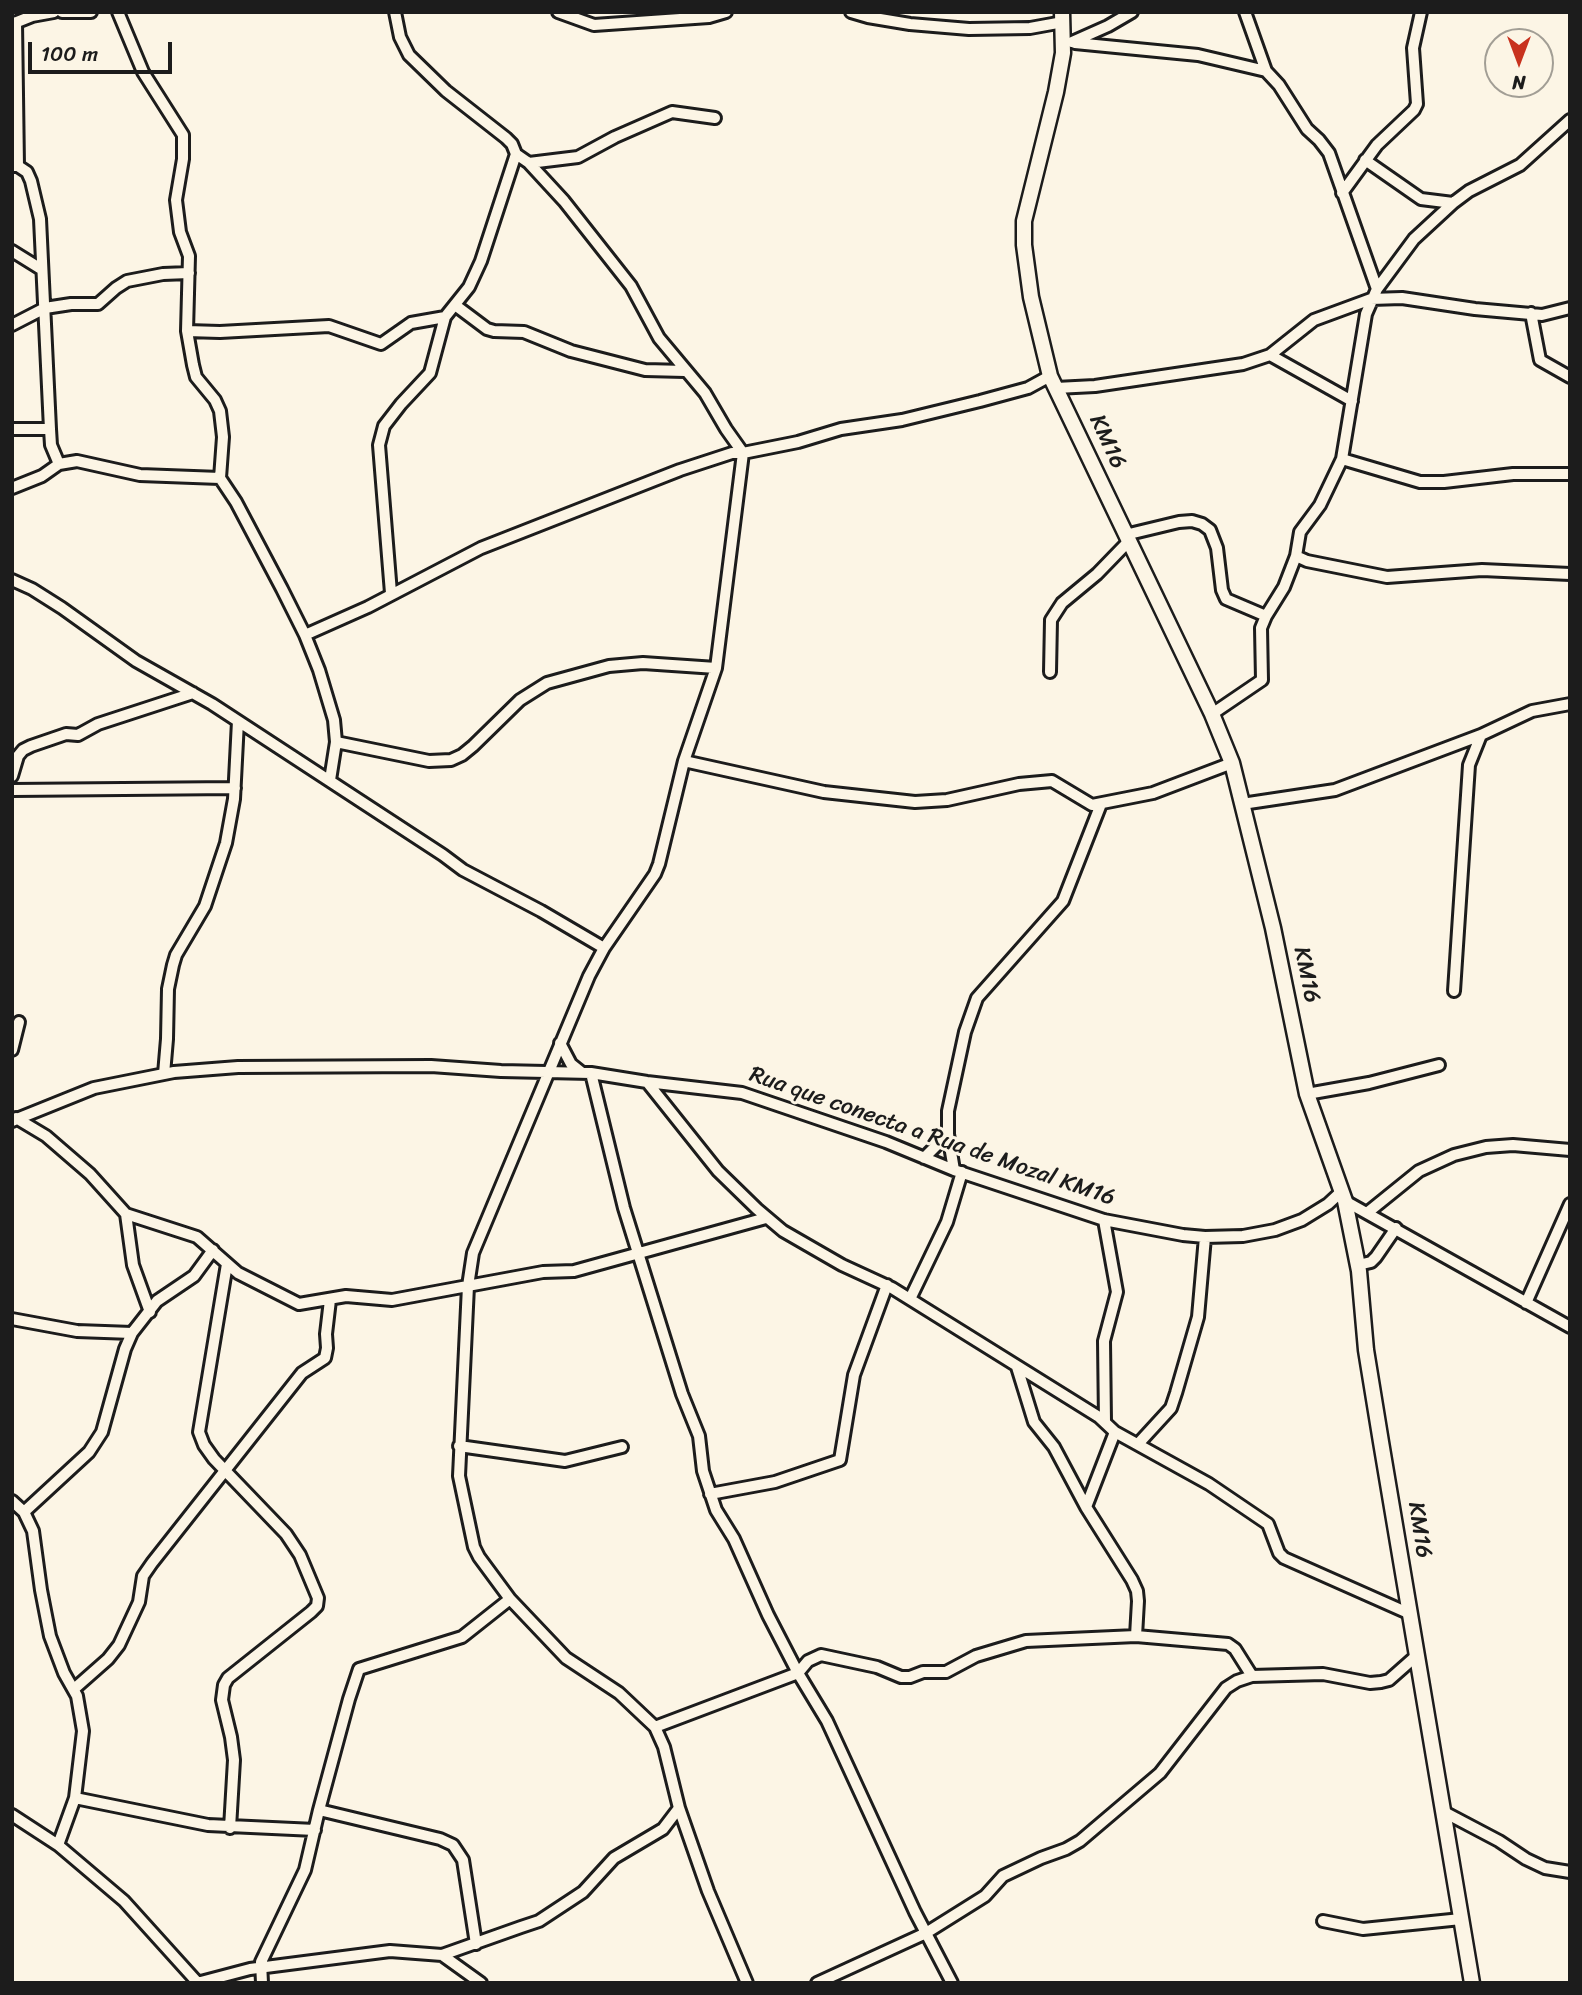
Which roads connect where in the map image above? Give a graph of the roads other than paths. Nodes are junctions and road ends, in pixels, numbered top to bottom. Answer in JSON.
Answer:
{"nodes":[{"id":1,"x":54,"y":12,"type":"edge"},
{"id":2,"x":62,"y":12,"type":"edge"},
{"id":3,"x":91,"y":12,"type":"edge"},
{"id":4,"x":396,"y":12,"type":"edge"},
{"id":5,"x":558,"y":12,"type":"edge"},
{"id":6,"x":726,"y":12,"type":"edge"},
{"id":7,"x":851,"y":12,"type":"edge"},
{"id":8,"x":1132,"y":12,"type":"edge"},
{"id":9,"x":1245,"y":12,"type":"edge"},
{"id":10,"x":1421,"y":12,"type":"edge"},
{"id":11,"x":39,"y":13,"type":"edge"},
{"id":12,"x":116,"y":13,"type":"edge"},
{"id":13,"x":1063,"y":17,"type":"edge"},
{"id":14,"x":14,"y":23,"type":"edge"},
{"id":15,"x":1069,"y":41,"type":"junction"},
{"id":16,"x":1266,"y":71,"type":"junction"},
{"id":17,"x":715,"y":118,"type":"dead end"},
{"id":18,"x":1570,"y":120,"type":"edge"},
{"id":19,"x":516,"y":154,"type":"junction"},
{"id":20,"x":1365,"y":160,"type":"junction"},
{"id":21,"x":529,"y":163,"type":"junction"},
{"id":22,"x":15,"y":166,"type":"edge"},
{"id":23,"x":1342,"y":193,"type":"junction"},
{"id":24,"x":1453,"y":203,"type":"junction"},
{"id":25,"x":12,"y":251,"type":"edge"},
{"id":26,"x":41,"y":269,"type":"junction"},
{"id":27,"x":189,"y":273,"type":"junction"},
{"id":28,"x":1374,"y":294,"type":"junction"},
{"id":29,"x":456,"y":305,"type":"junction"},
{"id":30,"x":45,"y":308,"type":"junction"},
{"id":31,"x":1570,"y":309,"type":"edge"},
{"id":32,"x":1531,"y":313,"type":"junction"},
{"id":33,"x":445,"y":317,"type":"junction"},
{"id":34,"x":12,"y":325,"type":"edge"},
{"id":35,"x":187,"y":331,"type":"junction"},
{"id":36,"x":1270,"y":355,"type":"junction"},
{"id":37,"x":685,"y":371,"type":"junction"},
{"id":38,"x":1570,"y":377,"type":"edge"},
{"id":39,"x":1053,"y":382,"type":"junction"},
{"id":40,"x":1352,"y":401,"type":"junction"},
{"id":41,"x":12,"y":429,"type":"edge"},
{"id":42,"x":50,"y":429,"type":"junction"},
{"id":43,"x":743,"y":453,"type":"junction"},
{"id":44,"x":1342,"y":459,"type":"junction"},
{"id":45,"x":59,"y":464,"type":"junction"},
{"id":46,"x":1570,"y":474,"type":"edge"},
{"id":47,"x":220,"y":478,"type":"junction"},
{"id":48,"x":12,"y":488,"type":"edge"},
{"id":49,"x":1127,"y":539,"type":"junction"},
{"id":50,"x":1296,"y":556,"type":"junction"},
{"id":51,"x":1570,"y":574,"type":"edge"},
{"id":52,"x":12,"y":580,"type":"edge"},
{"id":53,"x":391,"y":593,"type":"junction"},
{"id":54,"x":1266,"y":616,"type":"junction"},
{"id":55,"x":305,"y":635,"type":"junction"},
{"id":56,"x":716,"y":668,"type":"junction"},
{"id":57,"x":1050,"y":672,"type":"dead end"},
{"id":58,"x":193,"y":693,"type":"junction"},
{"id":59,"x":1570,"y":704,"type":"edge"},
{"id":60,"x":1212,"y":714,"type":"junction"},
{"id":61,"x":238,"y":720,"type":"junction"},
{"id":62,"x":1482,"y":735,"type":"junction"},
{"id":63,"x":336,"y":742,"type":"junction"},
{"id":64,"x":684,"y":761,"type":"junction"},
{"id":65,"x":1232,"y":763,"type":"junction"},
{"id":66,"x":12,"y":776,"type":"edge"},
{"id":67,"x":330,"y":780,"type":"junction"},
{"id":68,"x":235,"y":788,"type":"junction"},
{"id":69,"x":12,"y":790,"type":"edge"},
{"id":70,"x":1101,"y":804,"type":"junction"},
{"id":71,"x":1242,"y":804,"type":"junction"},
{"id":72,"x":604,"y":948,"type":"junction"},
{"id":73,"x":1454,"y":991,"type":"dead end"},
{"id":74,"x":19,"y":1021,"type":"dead end"},
{"id":75,"x":560,"y":1043,"type":"junction"},
{"id":76,"x":12,"y":1050,"type":"edge"},
{"id":77,"x":1439,"y":1065,"type":"dead end"},
{"id":78,"x":550,"y":1071,"type":"junction"},
{"id":79,"x":586,"y":1072,"type":"junction"},
{"id":80,"x":164,"y":1074,"type":"junction"},
{"id":81,"x":648,"y":1082,"type":"junction"},
{"id":82,"x":1307,"y":1094,"type":"junction"},
{"id":83,"x":14,"y":1119,"type":"edge"},
{"id":84,"x":948,"y":1134,"type":"junction"},
{"id":85,"x":1570,"y":1150,"type":"edge"},
{"id":86,"x":924,"y":1158,"type":"junction"},
{"id":87,"x":958,"y":1171,"type":"junction"},
{"id":88,"x":1343,"y":1196,"type":"junction"},
{"id":89,"x":1570,"y":1204,"type":"edge"},
{"id":90,"x":1367,"y":1213,"type":"junction"},
{"id":91,"x":127,"y":1214,"type":"junction"},
{"id":92,"x":766,"y":1218,"type":"junction"},
{"id":93,"x":1104,"y":1220,"type":"junction"},
{"id":94,"x":1396,"y":1228,"type":"junction"},
{"id":95,"x":1205,"y":1237,"type":"junction"},
{"id":96,"x":213,"y":1250,"type":"junction"},
{"id":97,"x":638,"y":1253,"type":"junction"},
{"id":98,"x":226,"y":1264,"type":"junction"},
{"id":99,"x":1358,"y":1265,"type":"junction"},
{"id":100,"x":887,"y":1285,"type":"junction"},
{"id":101,"x":468,"y":1286,"type":"junction"},
{"id":102,"x":910,"y":1299,"type":"junction"},
{"id":103,"x":330,"y":1300,"type":"junction"},
{"id":104,"x":1527,"y":1303,"type":"junction"},
{"id":105,"x":150,"y":1312,"type":"junction"},
{"id":106,"x":12,"y":1319,"type":"edge"},
{"id":107,"x":1570,"y":1327,"type":"edge"},
{"id":108,"x":132,"y":1333,"type":"junction"},
{"id":109,"x":1017,"y":1367,"type":"junction"},
{"id":110,"x":1105,"y":1422,"type":"junction"},
{"id":111,"x":1115,"y":1432,"type":"junction"},
{"id":112,"x":1138,"y":1444,"type":"junction"},
{"id":113,"x":460,"y":1446,"type":"junction"},
{"id":114,"x":622,"y":1447,"type":"dead end"},
{"id":115,"x":224,"y":1471,"type":"junction"},
{"id":116,"x":710,"y":1494,"type":"junction"},
{"id":117,"x":12,"y":1501,"type":"edge"},
{"id":118,"x":1086,"y":1507,"type":"junction"},
{"id":119,"x":24,"y":1513,"type":"junction"},
{"id":120,"x":510,"y":1600,"type":"junction"},
{"id":121,"x":1408,"y":1614,"type":"junction"},
{"id":122,"x":1136,"y":1636,"type":"junction"},
{"id":123,"x":1415,"y":1657,"type":"junction"},
{"id":124,"x":798,"y":1673,"type":"junction"},
{"id":125,"x":1252,"y":1676,"type":"junction"},
{"id":126,"x":74,"y":1689,"type":"junction"},
{"id":127,"x":655,"y":1727,"type":"junction"},
{"id":128,"x":75,"y":1798,"type":"junction"},
{"id":129,"x":679,"y":1808,"type":"junction"},
{"id":130,"x":319,"y":1810,"type":"junction"},
{"id":131,"x":1444,"y":1812,"type":"junction"},
{"id":132,"x":12,"y":1815,"type":"edge"},
{"id":133,"x":230,"y":1828,"type":"junction"},
{"id":134,"x":315,"y":1830,"type":"junction"},
{"id":135,"x":58,"y":1845,"type":"junction"},
{"id":136,"x":1570,"y":1872,"type":"edge"},
{"id":137,"x":1461,"y":1919,"type":"junction"},
{"id":138,"x":1323,"y":1922,"type":"dead end"},
{"id":139,"x":926,"y":1933,"type":"junction"},
{"id":140,"x":471,"y":1945,"type":"junction"},
{"id":141,"x":442,"y":1955,"type":"junction"},
{"id":142,"x":261,"y":1968,"type":"junction"},
{"id":143,"x":463,"y":1968,"type":"junction"},
{"id":144,"x":198,"y":1983,"type":"edge"},
{"id":145,"x":262,"y":1983,"type":"edge"},
{"id":146,"x":481,"y":1983,"type":"edge"},
{"id":147,"x":747,"y":1983,"type":"edge"},
{"id":148,"x":817,"y":1983,"type":"edge"},
{"id":149,"x":952,"y":1983,"type":"edge"},
{"id":150,"x":1472,"y":1983,"type":"edge"}],
"edges":[{"from":1,"to":11,"type":"street"},
{"from":2,"to":3,"type":"street"},
{"from":4,"to":19,"type":"street"},
{"from":5,"to":6,"type":"street"},
{"from":7,"to":13,"type":"street"},
{"from":8,"to":15,"type":"street"},
{"from":9,"to":16,"type":"street"},
{"from":10,"to":20,"type":"street"},
{"from":11,"to":14,"type":"street"},
{"from":12,"to":27,"type":"street"},
{"from":13,"to":15,"type":"street","name":"KM16"},
{"from":14,"to":22,"type":"street"},
{"from":15,"to":16,"type":"street"},
{"from":15,"to":39,"type":"street","name":"KM16"},
{"from":16,"to":23,"type":"street"},
{"from":17,"to":21,"type":"street"},
{"from":18,"to":24,"type":"street"},
{"from":19,"to":21,"type":"street"},
{"from":19,"to":29,"type":"street"},
{"from":20,"to":23,"type":"street"},
{"from":20,"to":24,"type":"street"},
{"from":21,"to":37,"type":"street"},
{"from":22,"to":26,"type":"street"},
{"from":23,"to":28,"type":"street"},
{"from":24,"to":28,"type":"street"},
{"from":25,"to":26,"type":"street"},
{"from":26,"to":30,"type":"street"},
{"from":27,"to":30,"type":"street"},
{"from":27,"to":35,"type":"street"},
{"from":28,"to":32,"type":"street"},
{"from":28,"to":36,"type":"street"},
{"from":28,"to":40,"type":"street"},
{"from":29,"to":33,"type":"street"},
{"from":29,"to":37,"type":"street"},
{"from":30,"to":34,"type":"street"},
{"from":30,"to":42,"type":"street"},
{"from":31,"to":32,"type":"street"},
{"from":32,"to":38,"type":"street"},
{"from":33,"to":35,"type":"street"},
{"from":33,"to":53,"type":"street"},
{"from":35,"to":47,"type":"street"},
{"from":36,"to":39,"type":"street"},
{"from":36,"to":40,"type":"street"},
{"from":37,"to":43,"type":"street"},
{"from":39,"to":43,"type":"street"},
{"from":39,"to":49,"type":"street","name":"KM16"},
{"from":40,"to":44,"type":"street"},
{"from":41,"to":42,"type":"street"},
{"from":42,"to":45,"type":"street"},
{"from":43,"to":53,"type":"street"},
{"from":43,"to":56,"type":"street"},
{"from":44,"to":46,"type":"street"},
{"from":44,"to":50,"type":"street"},
{"from":45,"to":47,"type":"street"},
{"from":45,"to":48,"type":"street"},
{"from":47,"to":55,"type":"street"},
{"from":49,"to":54,"type":"street"},
{"from":49,"to":57,"type":"street"},
{"from":49,"to":60,"type":"street","name":"KM16"},
{"from":50,"to":51,"type":"street"},
{"from":50,"to":54,"type":"street"},
{"from":52,"to":58,"type":"street"},
{"from":53,"to":55,"type":"street"},
{"from":54,"to":60,"type":"street"},
{"from":55,"to":63,"type":"street"},
{"from":56,"to":63,"type":"street"},
{"from":56,"to":64,"type":"street"},
{"from":58,"to":61,"type":"street"},
{"from":58,"to":66,"type":"street"},
{"from":59,"to":62,"type":"street"},
{"from":60,"to":65,"type":"street","name":"KM16"},
{"from":61,"to":67,"type":"street"},
{"from":61,"to":68,"type":"street"},
{"from":62,"to":71,"type":"street"},
{"from":62,"to":73,"type":"street"},
{"from":63,"to":67,"type":"street"},
{"from":64,"to":70,"type":"street"},
{"from":64,"to":72,"type":"street"},
{"from":65,"to":70,"type":"street"},
{"from":65,"to":71,"type":"street","name":"KM16"},
{"from":67,"to":72,"type":"street"},
{"from":68,"to":69,"type":"street"},
{"from":68,"to":80,"type":"street"},
{"from":70,"to":84,"type":"street"},
{"from":71,"to":82,"type":"street","name":"KM16"},
{"from":72,"to":75,"type":"street"},
{"from":74,"to":76,"type":"street"},
{"from":75,"to":78,"type":"street"},
{"from":75,"to":79,"type":"street"},
{"from":77,"to":82,"type":"street"},
{"from":78,"to":79,"type":"street","name":"Rua que conecta a Rua de Mozal KM16"},
{"from":78,"to":80,"type":"street"},
{"from":78,"to":101,"type":"street"},
{"from":79,"to":81,"type":"street","name":"Rua que conecta a Rua de Mozal KM16"},
{"from":79,"to":97,"type":"street"},
{"from":80,"to":83,"type":"street"},
{"from":81,"to":86,"type":"street","name":"Rua que conecta a Rua de Mozal KM16"},
{"from":81,"to":92,"type":"street"},
{"from":82,"to":88,"type":"street","name":"KM16"},
{"from":83,"to":91,"type":"street"},
{"from":84,"to":86,"type":"street"},
{"from":84,"to":87,"type":"street"},
{"from":85,"to":90,"type":"street"},
{"from":86,"to":87,"type":"street","name":"Rua que conecta a Rua de Mozal KM16"},
{"from":87,"to":93,"type":"street","name":"Rua que conecta a Rua de Mozal KM16"},
{"from":87,"to":102,"type":"street"},
{"from":88,"to":90,"type":"street"},
{"from":88,"to":95,"type":"street","name":"Rua que conecta a Rua de Mozal KM16"},
{"from":88,"to":99,"type":"street","name":"KM16"},
{"from":89,"to":104,"type":"street"},
{"from":90,"to":94,"type":"street"},
{"from":91,"to":96,"type":"street"},
{"from":91,"to":105,"type":"street"},
{"from":92,"to":97,"type":"street"},
{"from":92,"to":100,"type":"street"},
{"from":93,"to":95,"type":"street","name":"Rua que conecta a Rua de Mozal KM16"},
{"from":93,"to":110,"type":"street"},
{"from":94,"to":99,"type":"street"},
{"from":94,"to":104,"type":"street"},
{"from":95,"to":112,"type":"street"},
{"from":96,"to":98,"type":"street"},
{"from":96,"to":105,"type":"street"},
{"from":97,"to":101,"type":"street"},
{"from":97,"to":116,"type":"street"},
{"from":98,"to":103,"type":"street"},
{"from":98,"to":115,"type":"street"},
{"from":99,"to":121,"type":"street","name":"KM16"},
{"from":100,"to":102,"type":"street"},
{"from":100,"to":116,"type":"street"},
{"from":101,"to":103,"type":"street"},
{"from":101,"to":113,"type":"street"},
{"from":102,"to":109,"type":"street"},
{"from":103,"to":115,"type":"street"},
{"from":104,"to":107,"type":"street"},
{"from":105,"to":108,"type":"street"},
{"from":106,"to":108,"type":"street"},
{"from":108,"to":119,"type":"street"},
{"from":109,"to":110,"type":"street"},
{"from":109,"to":118,"type":"street"},
{"from":110,"to":111,"type":"street"},
{"from":111,"to":112,"type":"street"},
{"from":111,"to":118,"type":"street"},
{"from":112,"to":121,"type":"street"},
{"from":113,"to":114,"type":"street"},
{"from":113,"to":120,"type":"street"},
{"from":115,"to":126,"type":"street"},
{"from":115,"to":133,"type":"street"},
{"from":116,"to":124,"type":"street"},
{"from":117,"to":119,"type":"street"},
{"from":118,"to":122,"type":"street"},
{"from":119,"to":126,"type":"street"},
{"from":120,"to":127,"type":"street"},
{"from":120,"to":130,"type":"street"},
{"from":121,"to":123,"type":"street","name":"KM16"},
{"from":122,"to":124,"type":"street"},
{"from":122,"to":125,"type":"street"},
{"from":123,"to":125,"type":"street"},
{"from":123,"to":131,"type":"street","name":"KM16"},
{"from":124,"to":127,"type":"street"},
{"from":124,"to":139,"type":"street"},
{"from":125,"to":139,"type":"street"},
{"from":126,"to":128,"type":"street"},
{"from":127,"to":129,"type":"street"},
{"from":128,"to":133,"type":"street"},
{"from":128,"to":135,"type":"street"},
{"from":129,"to":140,"type":"street"},
{"from":129,"to":147,"type":"street"},
{"from":130,"to":134,"type":"street"},
{"from":130,"to":140,"type":"street"},
{"from":131,"to":136,"type":"street"},
{"from":131,"to":137,"type":"street","name":"KM16"},
{"from":132,"to":135,"type":"street"},
{"from":133,"to":134,"type":"street"},
{"from":134,"to":142,"type":"street"},
{"from":135,"to":144,"type":"street"},
{"from":137,"to":138,"type":"street"},
{"from":137,"to":150,"type":"street","name":"KM16"},
{"from":139,"to":148,"type":"street"},
{"from":139,"to":149,"type":"street"},
{"from":140,"to":141,"type":"street"},
{"from":140,"to":143,"type":"street"},
{"from":141,"to":142,"type":"street"},
{"from":141,"to":143,"type":"street"},
{"from":142,"to":144,"type":"street"},
{"from":142,"to":145,"type":"street"},
{"from":143,"to":146,"type":"street"}]}
